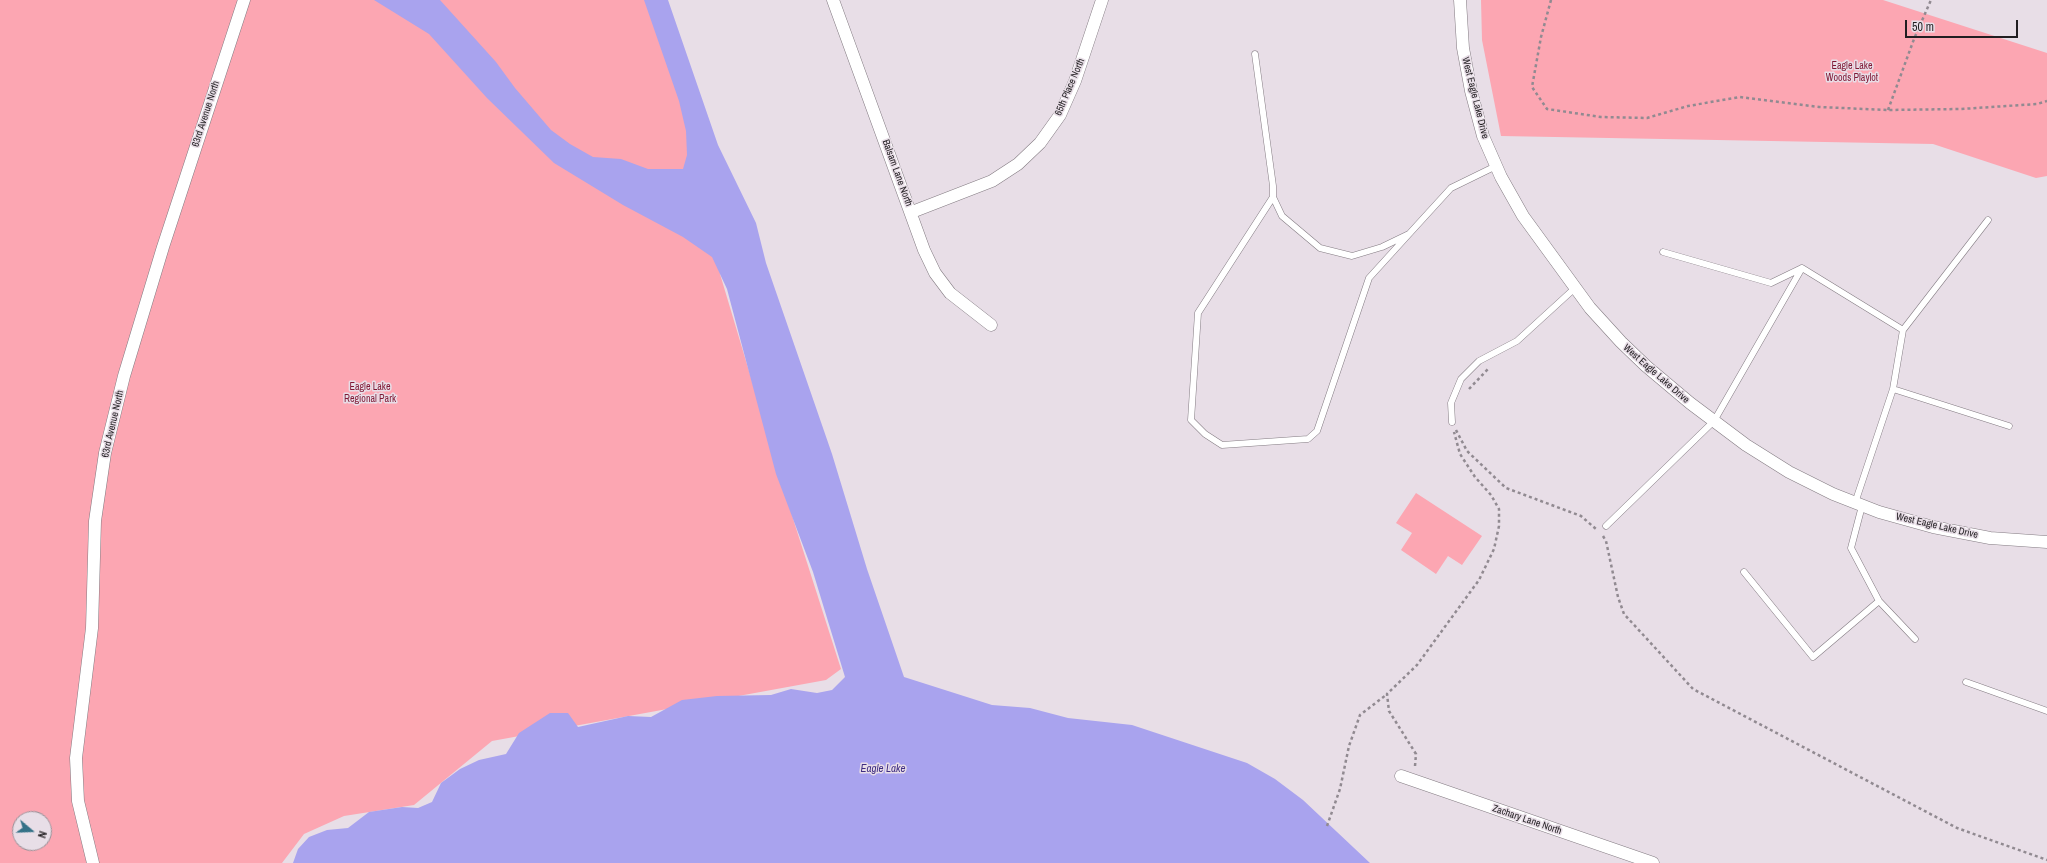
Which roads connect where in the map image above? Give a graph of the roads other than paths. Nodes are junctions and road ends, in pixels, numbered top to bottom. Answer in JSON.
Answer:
{"nodes":[{"id":1,"x":244,"y":0,"type":"edge"},
{"id":2,"x":834,"y":0,"type":"edge"},
{"id":3,"x":1102,"y":0,"type":"edge"},
{"id":4,"x":1460,"y":0,"type":"edge"},
{"id":5,"x":1255,"y":54,"type":"dead end"},
{"id":6,"x":1496,"y":166,"type":"junction"},
{"id":7,"x":1272,"y":197,"type":"junction"},
{"id":8,"x":912,"y":212,"type":"junction"},
{"id":9,"x":1988,"y":220,"type":"dead end"},
{"id":10,"x":1410,"y":234,"type":"junction"},
{"id":11,"x":1663,"y":252,"type":"dead end"},
{"id":12,"x":1802,"y":268,"type":"junction"},
{"id":13,"x":1575,"y":288,"type":"junction"},
{"id":14,"x":991,"y":326,"type":"dead end"},
{"id":15,"x":1903,"y":330,"type":"junction"},
{"id":16,"x":1893,"y":389,"type":"junction"},
{"id":17,"x":1714,"y":421,"type":"junction"},
{"id":18,"x":1452,"y":422,"type":"road end"},
{"id":19,"x":2009,"y":426,"type":"dead end"},
{"id":20,"x":1859,"y":504,"type":"junction"},
{"id":21,"x":1606,"y":526,"type":"dead end"},
{"id":22,"x":2047,"y":542,"type":"edge"},
{"id":23,"x":1744,"y":572,"type":"dead end"},
{"id":24,"x":1879,"y":601,"type":"junction"},
{"id":25,"x":1916,"y":639,"type":"dead end"},
{"id":26,"x":1966,"y":682,"type":"dead end"},
{"id":27,"x":2047,"y":711,"type":"edge"},
{"id":28,"x":1401,"y":776,"type":"dead end"},
{"id":29,"x":93,"y":863,"type":"edge"},
{"id":30,"x":1653,"y":863,"type":"edge"}],
"edges":[{"from":1,"to":29,"type":"street","name":"63rd Avenue North"},
{"from":2,"to":8,"type":"street","name":"Balsam Lane North"},
{"from":3,"to":8,"type":"street","name":"65th Place North"},
{"from":4,"to":6,"type":"street","name":"West Eagle Lake Drive"},
{"from":5,"to":7,"type":"lane"},
{"from":6,"to":10,"type":"lane"},
{"from":6,"to":13,"type":"street","name":"West Eagle Lake Drive"},
{"from":7,"to":10,"type":"lane"},
{"from":7,"to":10,"type":"lane"},
{"from":8,"to":14,"type":"street","name":"Balsam Lane North"},
{"from":9,"to":15,"type":"lane"},
{"from":11,"to":12,"type":"lane"},
{"from":12,"to":15,"type":"lane"},
{"from":12,"to":17,"type":"lane"},
{"from":13,"to":17,"type":"street","name":"West Eagle Lake Drive"},
{"from":13,"to":18,"type":"lane"},
{"from":15,"to":16,"type":"lane"},
{"from":16,"to":19,"type":"lane"},
{"from":16,"to":20,"type":"lane"},
{"from":17,"to":20,"type":"street","name":"West Eagle Lake Drive"},
{"from":17,"to":21,"type":"lane"},
{"from":20,"to":22,"type":"street","name":"West Eagle Lake Drive"},
{"from":20,"to":24,"type":"lane"},
{"from":23,"to":24,"type":"lane"},
{"from":24,"to":25,"type":"lane"},
{"from":26,"to":27,"type":"lane"},
{"from":28,"to":30,"type":"street","name":"Zachary Lane North"}]}
